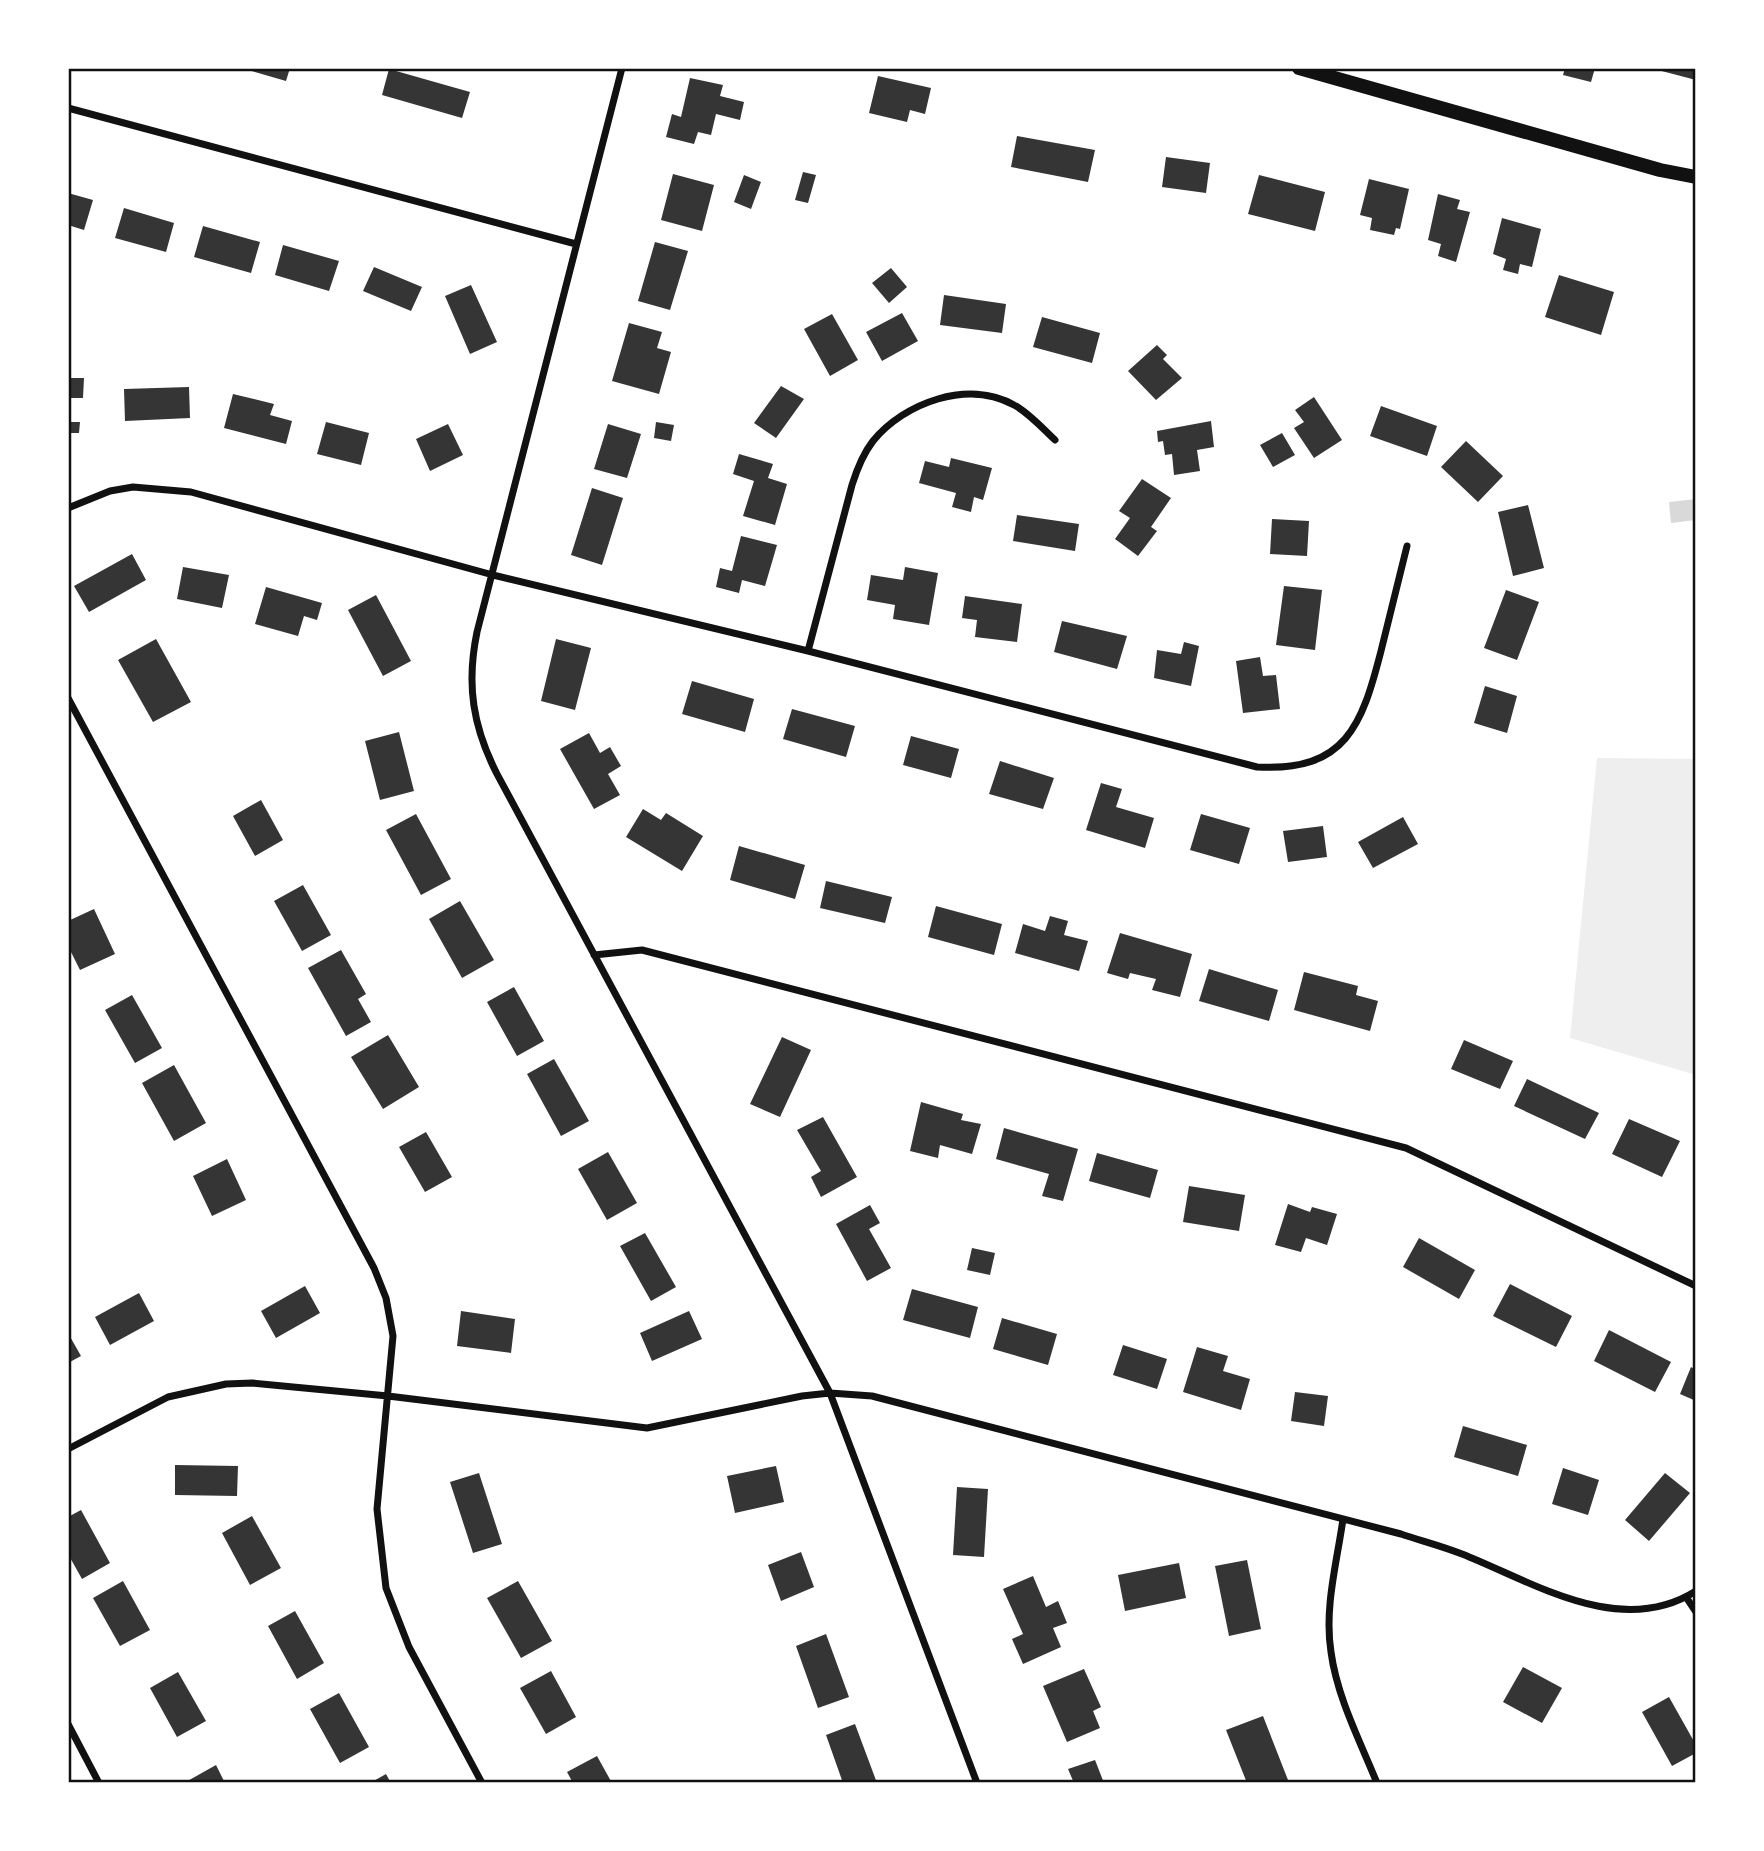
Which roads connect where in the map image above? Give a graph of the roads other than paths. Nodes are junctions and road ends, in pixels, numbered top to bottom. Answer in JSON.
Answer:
{"nodes":[{"id":1,"x":622,"y":68,"type":"edge"},
{"id":2,"x":1299,"y":68,"type":"edge"},
{"id":3,"x":68,"y":108,"type":"edge"},
{"id":4,"x":1696,"y":177,"type":"edge"},
{"id":5,"x":576,"y":244,"type":"junction"},
{"id":6,"x":1055,"y":440,"type":"dead end"},
{"id":7,"x":68,"y":508,"type":"edge"},
{"id":8,"x":1407,"y":547,"type":"dead end"},
{"id":9,"x":493,"y":575,"type":"junction"},
{"id":10,"x":808,"y":651,"type":"junction"},
{"id":11,"x":68,"y":698,"type":"edge"},
{"id":12,"x":594,"y":956,"type":"junction"},
{"id":13,"x":1696,"y":1286,"type":"edge"},
{"id":14,"x":830,"y":1393,"type":"junction"},
{"id":15,"x":388,"y":1396,"type":"junction"},
{"id":16,"x":68,"y":1449,"type":"edge"},
{"id":17,"x":1343,"y":1518,"type":"junction"},
{"id":18,"x":1696,"y":1591,"type":"edge"},
{"id":19,"x":1686,"y":1597,"type":"junction"},
{"id":20,"x":1696,"y":1612,"type":"edge"},
{"id":21,"x":68,"y":1724,"type":"edge"},
{"id":22,"x":99,"y":1783,"type":"edge"},
{"id":23,"x":482,"y":1783,"type":"edge"},
{"id":24,"x":977,"y":1783,"type":"edge"},
{"id":25,"x":1377,"y":1783,"type":"edge"}],
"edges":[{"from":1,"to":5,"type":"street"},
{"from":2,"to":4,"type":"main road"},
{"from":3,"to":5,"type":"street"},
{"from":5,"to":9,"type":"street"},
{"from":6,"to":10,"type":"street"},
{"from":7,"to":9,"type":"street"},
{"from":8,"to":10,"type":"street"},
{"from":9,"to":10,"type":"street"},
{"from":9,"to":12,"type":"street"},
{"from":11,"to":15,"type":"street"},
{"from":12,"to":13,"type":"street"},
{"from":12,"to":14,"type":"street"},
{"from":14,"to":15,"type":"street"},
{"from":14,"to":17,"type":"street"},
{"from":14,"to":24,"type":"street"},
{"from":15,"to":16,"type":"street"},
{"from":15,"to":23,"type":"street"},
{"from":17,"to":19,"type":"street"},
{"from":17,"to":25,"type":"street"},
{"from":18,"to":19,"type":"street"},
{"from":19,"to":20,"type":"street"},
{"from":21,"to":22,"type":"street"}]}
